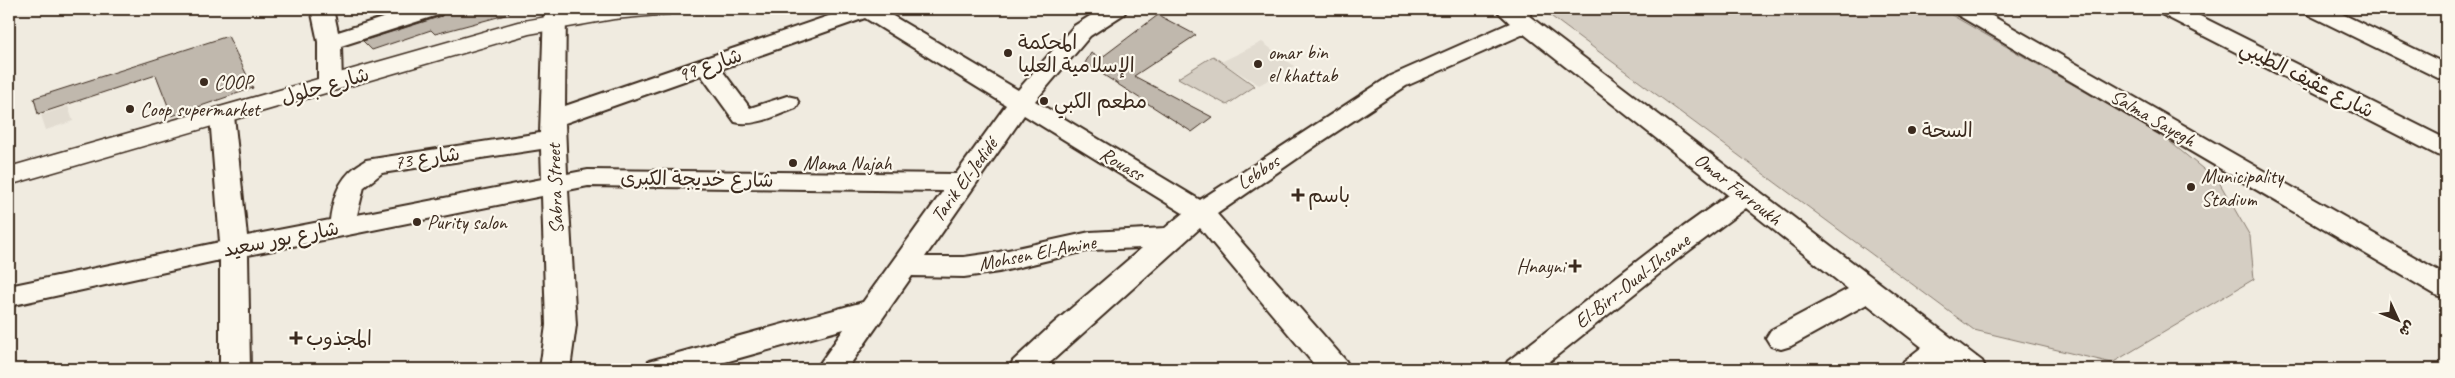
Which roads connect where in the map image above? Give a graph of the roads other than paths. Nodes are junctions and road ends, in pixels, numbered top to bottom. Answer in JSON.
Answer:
{"nodes":[{"id":1,"x":322,"y":9,"type":"edge"},
{"id":2,"x":433,"y":9,"type":"edge"},
{"id":3,"x":586,"y":9,"type":"edge"},
{"id":4,"x":661,"y":9,"type":"edge"},
{"id":5,"x":866,"y":9,"type":"edge"},
{"id":6,"x":1116,"y":9,"type":"edge"},
{"id":7,"x":1964,"y":9,"type":"edge"},
{"id":8,"x":2169,"y":9,"type":"edge"},
{"id":9,"x":2315,"y":9,"type":"edge"},
{"id":10,"x":1518,"y":15,"type":"edge"},
{"id":11,"x":555,"y":16,"type":"edge"},
{"id":12,"x":328,"y":42,"type":"junction"},
{"id":13,"x":706,"y":65,"type":"junction"},
{"id":14,"x":2446,"y":73,"type":"edge"},
{"id":15,"x":330,"y":84,"type":"junction"},
{"id":16,"x":788,"y":102,"type":"dead end"},
{"id":17,"x":1020,"y":103,"type":"junction"},
{"id":18,"x":222,"y":116,"type":"junction"},
{"id":19,"x":553,"y":129,"type":"junction"},
{"id":20,"x":2446,"y":149,"type":"edge"},
{"id":21,"x":9,"y":176,"type":"edge"},
{"id":22,"x":962,"y":183,"type":"junction"},
{"id":23,"x":554,"y":187,"type":"junction"},
{"id":24,"x":1746,"y":195,"type":"junction"},
{"id":25,"x":1201,"y":212,"type":"junction"},
{"id":26,"x":342,"y":227,"type":"junction"},
{"id":27,"x":1172,"y":237,"type":"junction"},
{"id":28,"x":234,"y":248,"type":"junction"},
{"id":29,"x":903,"y":266,"type":"junction"},
{"id":30,"x":2446,"y":288,"type":"edge"},
{"id":31,"x":1869,"y":290,"type":"junction"},
{"id":32,"x":9,"y":296,"type":"edge"},
{"id":33,"x":874,"y":310,"type":"junction"},
{"id":34,"x":1781,"y":338,"type":"dead end"},
{"id":35,"x":1942,"y":348,"type":"junction"},
{"id":36,"x":835,"y":367,"type":"edge"},
{"id":37,"x":235,"y":369,"type":"edge"},
{"id":38,"x":555,"y":369,"type":"edge"},
{"id":39,"x":660,"y":369,"type":"edge"},
{"id":40,"x":1024,"y":369,"type":"edge"},
{"id":41,"x":1335,"y":369,"type":"edge"},
{"id":42,"x":1519,"y":369,"type":"edge"},
{"id":43,"x":1915,"y":369,"type":"edge"},
{"id":44,"x":1971,"y":369,"type":"edge"}],
"edges":[{"from":1,"to":12,"type":"street"},
{"from":2,"to":12,"type":"street"},
{"from":3,"to":11,"type":"main road"},
{"from":4,"to":11,"type":"main road"},
{"from":5,"to":13,"type":"street","name":"شارع 99"},
{"from":5,"to":17,"type":"street","name":"Rouass"},
{"from":6,"to":17,"type":"street","name":"Tarik El-Jedidé"},
{"from":7,"to":30,"type":"street","name":"Salma Sayegh"},
{"from":8,"to":20,"type":"street","name":"شارع عفيف الطيبي"},
{"from":9,"to":14,"type":"street"},
{"from":10,"to":24,"type":"street","name":"Omar Farroukh"},
{"from":10,"to":25,"type":"street","name":"Lebbos"},
{"from":11,"to":15,"type":"main road","name":"شارع جلول"},
{"from":11,"to":19,"type":"street","name":"Sabra Street"},
{"from":12,"to":15,"type":"street"},
{"from":13,"to":16,"type":"street"},
{"from":13,"to":19,"type":"street","name":"شارع 99"},
{"from":15,"to":18,"type":"main road","name":"شارع جلول"},
{"from":17,"to":22,"type":"street","name":"Tarik El-Jedidé"},
{"from":17,"to":25,"type":"street","name":"Rouass"},
{"from":18,"to":21,"type":"main road","name":"شارع جلول"},
{"from":18,"to":28,"type":"street"},
{"from":19,"to":23,"type":"street","name":"Sabra Street"},
{"from":19,"to":26,"type":"street","name":"شارع 73"},
{"from":22,"to":23,"type":"street","name":"شارع خديجة الكبرى"},
{"from":22,"to":29,"type":"street","name":"Tarik El-Jedidé"},
{"from":23,"to":26,"type":"street","name":"شارع بور سعيد"},
{"from":23,"to":38,"type":"street","name":"Sabra Street"},
{"from":24,"to":31,"type":"street","name":"Omar Farroukh"},
{"from":24,"to":42,"type":"street","name":"El-Birr-Oual-Ihsane"},
{"from":25,"to":27,"type":"street","name":"Lebbos"},
{"from":25,"to":41,"type":"street","name":"Rouass"},
{"from":26,"to":28,"type":"street","name":"شارع بور سعيد"},
{"from":27,"to":29,"type":"street","name":"Mohsen El-Amine"},
{"from":27,"to":40,"type":"street","name":"Lebbos"},
{"from":28,"to":32,"type":"street","name":"شارع بور سعيد"},
{"from":28,"to":37,"type":"street"},
{"from":29,"to":33,"type":"street","name":"Tarik El-Jedidé"},
{"from":31,"to":34,"type":"street"},
{"from":31,"to":35,"type":"street","name":"Omar Farroukh"},
{"from":33,"to":36,"type":"street","name":"Tarik El-Jedidé"},
{"from":33,"to":39,"type":"street"},
{"from":35,"to":43,"type":"street"},
{"from":35,"to":44,"type":"street","name":"Omar Farroukh"}]}
